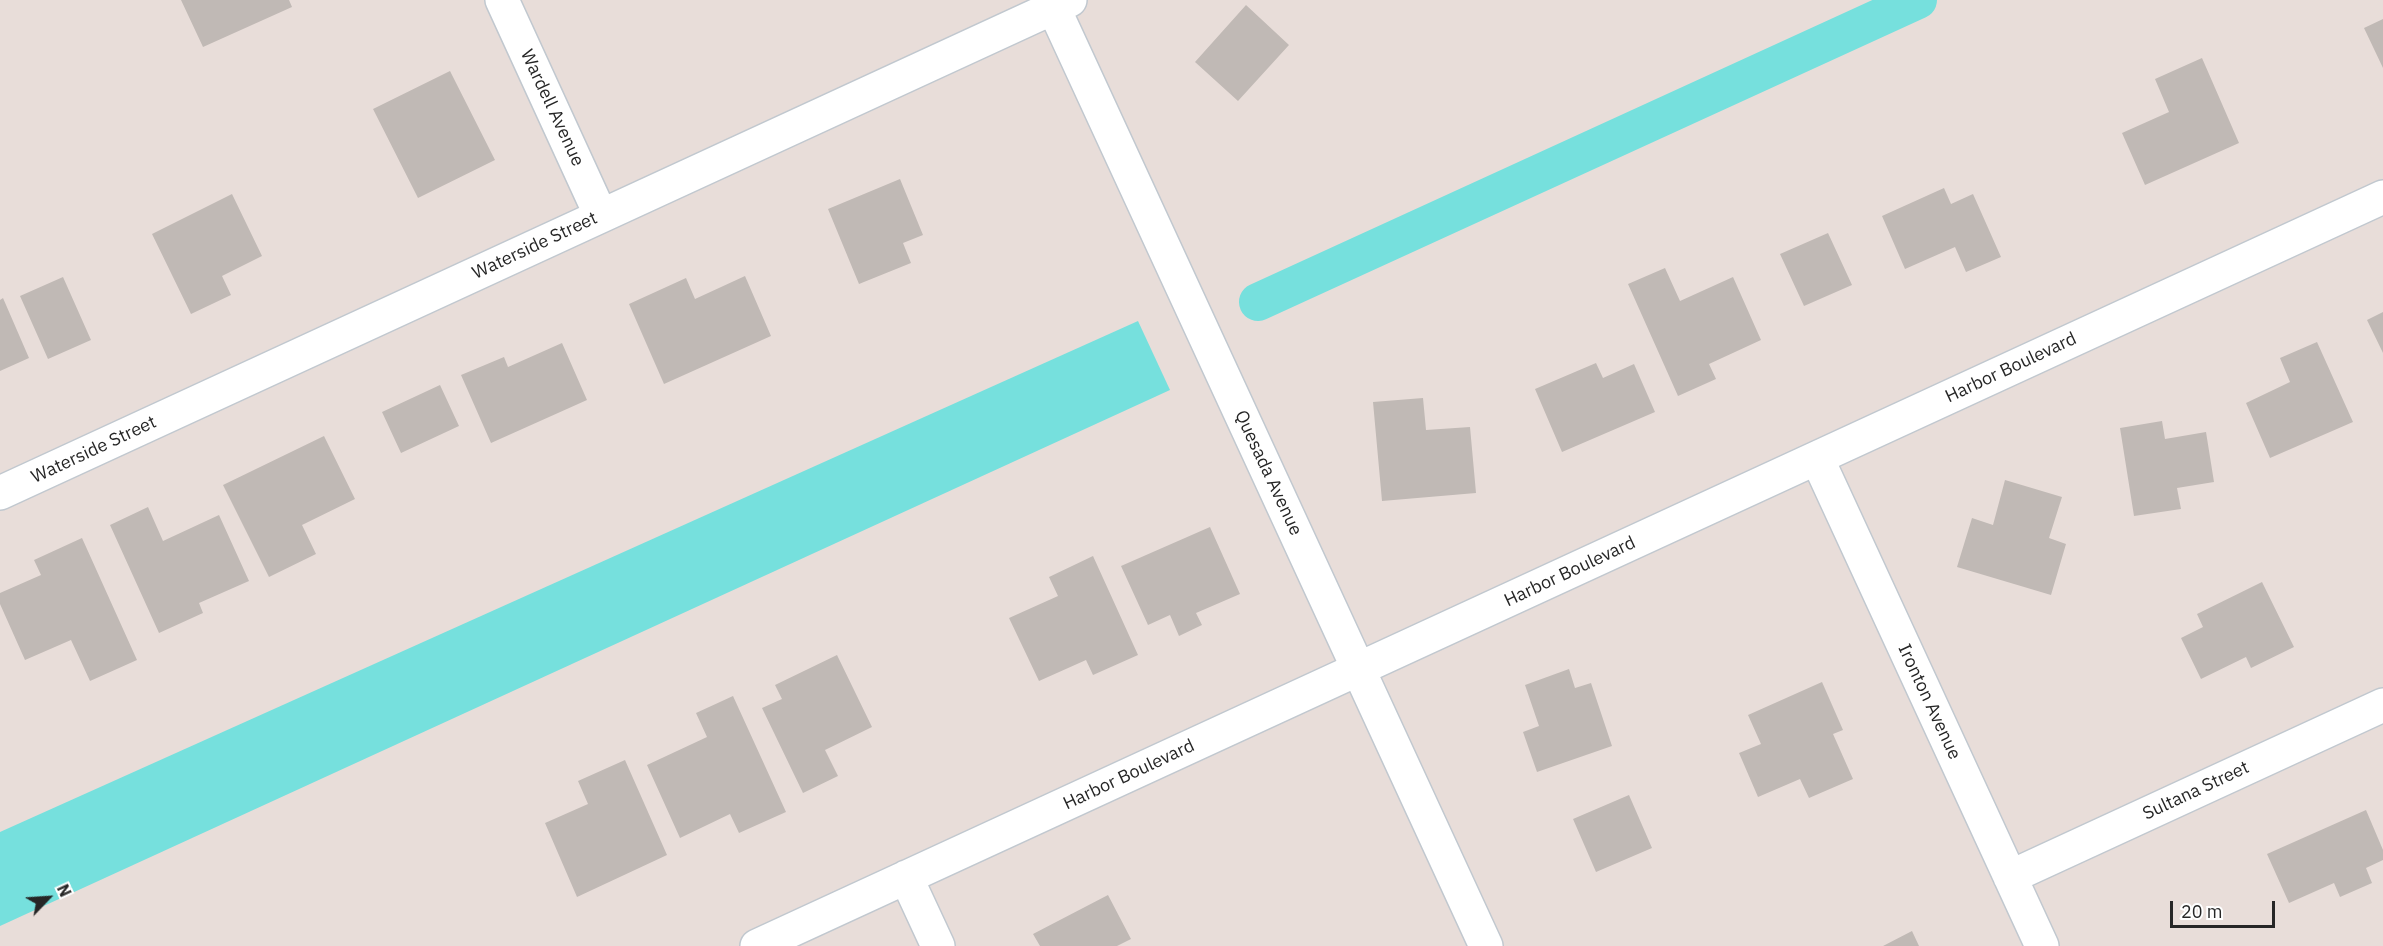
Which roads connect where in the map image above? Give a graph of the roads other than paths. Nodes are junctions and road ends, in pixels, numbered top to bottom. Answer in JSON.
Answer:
{"nodes":[{"id":1,"x":502,"y":0,"type":"edge"},
{"id":2,"x":1058,"y":2,"type":"edge"},
{"id":3,"x":2383,"y":197,"type":"edge"},
{"id":4,"x":601,"y":216,"type":"junction"},
{"id":5,"x":1817,"y":458,"type":"junction"},
{"id":6,"x":0,"y":493,"type":"edge"},
{"id":7,"x":1359,"y":669,"type":"junction"},
{"id":8,"x":2383,"y":705,"type":"edge"},
{"id":9,"x":2010,"y":877,"type":"junction"},
{"id":10,"x":906,"y":878,"type":"junction"},
{"id":11,"x":757,"y":946,"type":"edge"},
{"id":12,"x":938,"y":946,"type":"edge"},
{"id":13,"x":1486,"y":946,"type":"edge"},
{"id":14,"x":2042,"y":946,"type":"edge"}],
"edges":[{"from":1,"to":4,"type":"street","name":"Wardell Avenue"},
{"from":2,"to":4,"type":"street","name":"Waterside Street"},
{"from":2,"to":7,"type":"street","name":"Quesada Avenue"},
{"from":3,"to":5,"type":"street","name":"Harbor Boulevard"},
{"from":4,"to":6,"type":"street","name":"Waterside Street"},
{"from":5,"to":7,"type":"street","name":"Harbor Boulevard"},
{"from":5,"to":9,"type":"street","name":"Ironton Avenue"},
{"from":7,"to":10,"type":"street","name":"Harbor Boulevard"},
{"from":7,"to":13,"type":"street","name":"Quesada Avenue"},
{"from":8,"to":9,"type":"street","name":"Sultana Street"},
{"from":9,"to":14,"type":"street","name":"Ironton Avenue"},
{"from":10,"to":11,"type":"street","name":"Harbor Boulevard"},
{"from":10,"to":12,"type":"street"}]}
